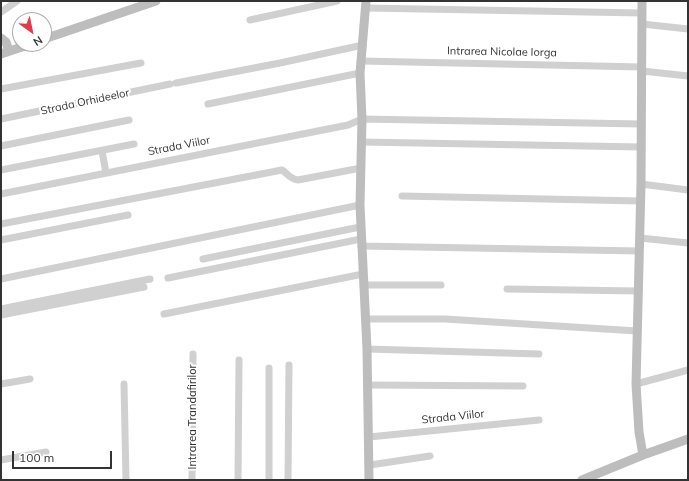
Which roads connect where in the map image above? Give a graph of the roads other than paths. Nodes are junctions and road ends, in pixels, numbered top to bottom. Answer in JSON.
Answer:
{"nodes":[{"id":1,"x":17,"y":1,"type":"edge"},
{"id":2,"x":156,"y":1,"type":"edge"},
{"id":3,"x":337,"y":1,"type":"edge"},
{"id":4,"x":642,"y":1,"type":"edge"},
{"id":5,"x":366,"y":5,"type":"edge"},
{"id":6,"x":1,"y":12,"type":"edge"},
{"id":7,"x":642,"y":13,"type":"junction"},
{"id":8,"x":250,"y":20,"type":"dead end"},
{"id":9,"x":642,"y":24,"type":"junction"},
{"id":10,"x":688,"y":29,"type":"edge"},
{"id":11,"x":52,"y":36,"type":"edge"},
{"id":12,"x":1,"y":38,"type":"edge"},
{"id":13,"x":363,"y":45,"type":"junction"},
{"id":14,"x":5,"y":53,"type":"edge"},
{"id":15,"x":361,"y":61,"type":"junction"},
{"id":16,"x":141,"y":63,"type":"dead end"},
{"id":17,"x":642,"y":69,"type":"junction"},
{"id":18,"x":360,"y":72,"type":"junction"},
{"id":19,"x":688,"y":76,"type":"edge"},
{"id":20,"x":1,"y":89,"type":"edge"},
{"id":21,"x":208,"y":104,"type":"dead end"},
{"id":22,"x":362,"y":119,"type":"junction"},
{"id":23,"x":1,"y":120,"type":"edge"},
{"id":24,"x":129,"y":120,"type":"dead end"},
{"id":25,"x":641,"y":124,"type":"junction"},
{"id":26,"x":361,"y":142,"type":"junction"},
{"id":27,"x":134,"y":144,"type":"dead end"},
{"id":28,"x":1,"y":146,"type":"edge"},
{"id":29,"x":641,"y":147,"type":"junction"},
{"id":30,"x":102,"y":151,"type":"junction"},
{"id":31,"x":361,"y":168,"type":"junction"},
{"id":32,"x":1,"y":170,"type":"edge"},
{"id":33,"x":106,"y":173,"type":"junction"},
{"id":34,"x":641,"y":184,"type":"junction"},
{"id":35,"x":688,"y":190,"type":"edge"},
{"id":36,"x":1,"y":194,"type":"edge"},
{"id":37,"x":402,"y":196,"type":"dead end"},
{"id":38,"x":640,"y":201,"type":"junction"},
{"id":39,"x":360,"y":205,"type":"junction"},
{"id":40,"x":128,"y":215,"type":"dead end"},
{"id":41,"x":1,"y":224,"type":"edge"},
{"id":42,"x":360,"y":227,"type":"junction"},
{"id":43,"x":640,"y":238,"type":"junction"},
{"id":44,"x":1,"y":240,"type":"edge"},
{"id":45,"x":361,"y":242,"type":"junction"},
{"id":46,"x":688,"y":243,"type":"edge"},
{"id":47,"x":639,"y":251,"type":"junction"},
{"id":48,"x":203,"y":259,"type":"dead end"},
{"id":49,"x":363,"y":274,"type":"junction"},
{"id":50,"x":168,"y":278,"type":"dead end"},
{"id":51,"x":1,"y":279,"type":"edge"},
{"id":52,"x":150,"y":279,"type":"dead end"},
{"id":53,"x":364,"y":285,"type":"junction"},
{"id":54,"x":441,"y":285,"type":"dead end"},
{"id":55,"x":144,"y":287,"type":"dead end"},
{"id":56,"x":507,"y":289,"type":"dead end"},
{"id":57,"x":639,"y":291,"type":"junction"},
{"id":58,"x":1,"y":309,"type":"edge"},
{"id":59,"x":164,"y":314,"type":"dead end"},
{"id":60,"x":1,"y":315,"type":"edge"},
{"id":61,"x":366,"y":319,"type":"junction"},
{"id":62,"x":638,"y":331,"type":"junction"},
{"id":63,"x":367,"y":349,"type":"junction"},
{"id":64,"x":193,"y":354,"type":"dead end"},
{"id":65,"x":538,"y":354,"type":"dead end"},
{"id":66,"x":239,"y":360,"type":"dead end"},
{"id":67,"x":289,"y":365,"type":"dead end"},
{"id":68,"x":269,"y":368,"type":"dead end"},
{"id":69,"x":688,"y":370,"type":"edge"},
{"id":70,"x":30,"y":378,"type":"dead end"},
{"id":71,"x":1,"y":384,"type":"edge"},
{"id":72,"x":124,"y":384,"type":"dead end"},
{"id":73,"x":636,"y":384,"type":"junction"},
{"id":74,"x":368,"y":385,"type":"junction"},
{"id":75,"x":523,"y":386,"type":"dead end"},
{"id":76,"x":540,"y":420,"type":"dead end"},
{"id":77,"x":369,"y":438,"type":"junction"},
{"id":78,"x":688,"y":439,"type":"edge"},
{"id":79,"x":46,"y":452,"type":"dead end"},
{"id":80,"x":643,"y":455,"type":"junction"},
{"id":81,"x":430,"y":456,"type":"dead end"},
{"id":82,"x":1,"y":460,"type":"edge"},
{"id":83,"x":370,"y":465,"type":"junction"},
{"id":84,"x":126,"y":480,"type":"edge"},
{"id":85,"x":192,"y":480,"type":"edge"},
{"id":86,"x":238,"y":480,"type":"edge"},
{"id":87,"x":268,"y":480,"type":"edge"},
{"id":88,"x":288,"y":480,"type":"edge"},
{"id":89,"x":370,"y":480,"type":"edge"},
{"id":90,"x":582,"y":480,"type":"edge"}],
"edges":[{"from":1,"to":6,"type":"street"},
{"from":2,"to":11,"type":"street"},
{"from":3,"to":8,"type":"street"},
{"from":4,"to":7,"type":"street"},
{"from":5,"to":7,"type":"street"},
{"from":5,"to":13,"type":"street"},
{"from":7,"to":9,"type":"street"},
{"from":9,"to":10,"type":"street"},
{"from":9,"to":17,"type":"street"},
{"from":12,"to":14,"type":"street"},
{"from":13,"to":15,"type":"street"},
{"from":13,"to":23,"type":"street","name":"Strada Orhideelor"},
{"from":15,"to":17,"type":"street","name":"Intrarea Nicolae Iorga"},
{"from":15,"to":18,"type":"street"},
{"from":16,"to":20,"type":"street"},
{"from":17,"to":19,"type":"street","name":"Intrarea Nicolae Iorga"},
{"from":17,"to":25,"type":"street"},
{"from":18,"to":21,"type":"street"},
{"from":18,"to":22,"type":"street"},
{"from":22,"to":25,"type":"street"},
{"from":22,"to":26,"type":"street"},
{"from":22,"to":33,"type":"street","name":"Strada Viilor"},
{"from":24,"to":28,"type":"street"},
{"from":25,"to":29,"type":"street"},
{"from":26,"to":29,"type":"street"},
{"from":26,"to":31,"type":"street"},
{"from":27,"to":30,"type":"street"},
{"from":29,"to":34,"type":"street"},
{"from":30,"to":32,"type":"street"},
{"from":30,"to":33,"type":"street"},
{"from":31,"to":39,"type":"street"},
{"from":31,"to":41,"type":"street"},
{"from":33,"to":36,"type":"street","name":"Strada Viilor"},
{"from":34,"to":35,"type":"street"},
{"from":34,"to":38,"type":"street"},
{"from":37,"to":38,"type":"street"},
{"from":38,"to":43,"type":"street"},
{"from":39,"to":42,"type":"street"},
{"from":39,"to":51,"type":"street"},
{"from":40,"to":44,"type":"street"},
{"from":42,"to":45,"type":"street"},
{"from":42,"to":48,"type":"street"},
{"from":43,"to":46,"type":"street"},
{"from":43,"to":47,"type":"street"},
{"from":45,"to":47,"type":"street"},
{"from":45,"to":49,"type":"street"},
{"from":45,"to":50,"type":"street"},
{"from":47,"to":57,"type":"street"},
{"from":49,"to":53,"type":"street"},
{"from":49,"to":59,"type":"street"},
{"from":52,"to":58,"type":"street"},
{"from":53,"to":54,"type":"street"},
{"from":53,"to":61,"type":"street"},
{"from":55,"to":60,"type":"street"},
{"from":56,"to":57,"type":"street"},
{"from":57,"to":62,"type":"street"},
{"from":61,"to":62,"type":"street"},
{"from":61,"to":63,"type":"street"},
{"from":62,"to":73,"type":"street"},
{"from":63,"to":65,"type":"street"},
{"from":63,"to":74,"type":"street"},
{"from":64,"to":85,"type":"street","name":"Intrarea Trandafirilor"},
{"from":66,"to":86,"type":"street"},
{"from":67,"to":88,"type":"street"},
{"from":68,"to":87,"type":"street"},
{"from":69,"to":73,"type":"street"},
{"from":70,"to":71,"type":"street"},
{"from":72,"to":84,"type":"street"},
{"from":73,"to":80,"type":"street"},
{"from":74,"to":75,"type":"street"},
{"from":74,"to":77,"type":"street"},
{"from":76,"to":77,"type":"street","name":"Strada Viilor"},
{"from":77,"to":83,"type":"street"},
{"from":78,"to":80,"type":"street"},
{"from":79,"to":82,"type":"street"},
{"from":80,"to":90,"type":"street"},
{"from":81,"to":83,"type":"street"},
{"from":83,"to":89,"type":"street"}]}
